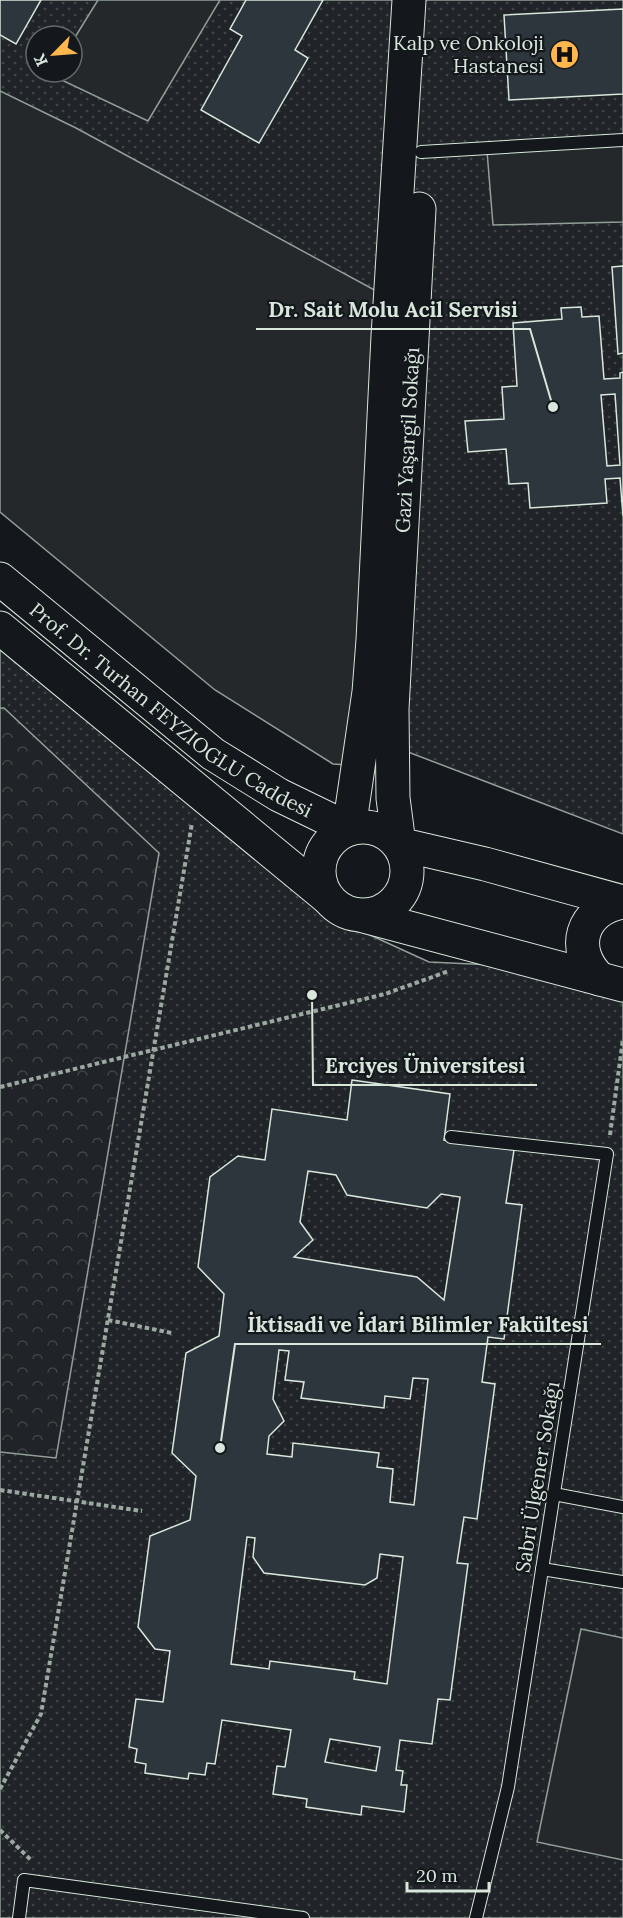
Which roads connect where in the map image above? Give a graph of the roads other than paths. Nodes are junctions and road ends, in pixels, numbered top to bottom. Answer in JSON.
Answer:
{"nodes":[{"id":1,"x":409,"y":0,"type":"edge"},
{"id":2,"x":429,"y":0,"type":"edge"},
{"id":3,"x":623,"y":140,"type":"edge"},
{"id":4,"x":422,"y":152,"type":"junction"},
{"id":5,"x":0,"y":579,"type":"edge"},
{"id":6,"x":5,"y":637,"type":"edge"},
{"id":7,"x":349,"y":829,"type":"junction"},
{"id":8,"x":399,"y":844,"type":"junction"},
{"id":9,"x":328,"y":898,"type":"junction"},
{"id":10,"x":623,"y":902,"type":"edge"},
{"id":11,"x":364,"y":916,"type":"junction"},
{"id":12,"x":612,"y":982,"type":"edge"},
{"id":13,"x":451,"y":1137,"type":"dead end"},
{"id":14,"x":554,"y":1494,"type":"junction"},
{"id":15,"x":623,"y":1507,"type":"edge"},
{"id":16,"x":542,"y":1569,"type":"junction"},
{"id":17,"x":623,"y":1582,"type":"edge"},
{"id":18,"x":19,"y":1918,"type":"edge"},
{"id":19,"x":303,"y":1918,"type":"edge"},
{"id":20,"x":476,"y":1918,"type":"edge"}],
"edges":[{"from":1,"to":7,"type":"street","name":"Gazi Yaşargil Sokağı"},
{"from":2,"to":4,"type":"street","name":"Gazi Yaşargil Sokağı"},
{"from":3,"to":4,"type":"lane"},
{"from":4,"to":8,"type":"street","name":"Gazi Yaşargil Sokağı"},
{"from":5,"to":7,"type":"street","name":"Prof. Dr. Turhan FEYZIOGLU Caddesi"},
{"from":6,"to":9,"type":"street","name":"Prof. Dr. Turhan FEYZIOGLU Caddesi"},
{"from":7,"to":8,"type":"street"},
{"from":7,"to":9,"type":"street"},
{"from":8,"to":10,"type":"street"},
{"from":8,"to":11,"type":"street"},
{"from":9,"to":11,"type":"street"},
{"from":10,"to":12,"type":"street"},
{"from":11,"to":12,"type":"street"},
{"from":13,"to":14,"type":"lane","name":"Sabri Ülgener Sokağı"},
{"from":14,"to":15,"type":"lane"},
{"from":14,"to":16,"type":"lane","name":"Sabri Ülgener Sokağı"},
{"from":16,"to":17,"type":"lane"},
{"from":16,"to":20,"type":"lane","name":"Sabri Ülgener Sokağı"},
{"from":18,"to":19,"type":"lane"}]}
